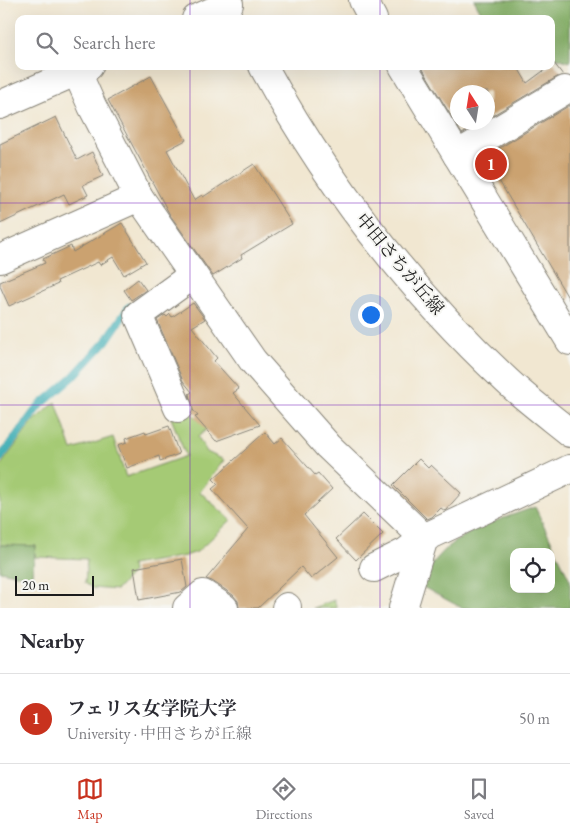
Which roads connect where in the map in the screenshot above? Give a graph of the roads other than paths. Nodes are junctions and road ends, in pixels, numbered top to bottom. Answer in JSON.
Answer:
{"nodes":[{"id":1,"x":363,"y":0,"type":"edge"},
{"id":2,"x":231,"y":8,"type":"edge"},
{"id":3,"x":209,"y":15,"type":"edge"},
{"id":4,"x":371,"y":15,"type":"edge"},
{"id":5,"x":81,"y":70,"type":"edge"},
{"id":6,"x":83,"y":70,"type":"edge"},
{"id":7,"x":265,"y":70,"type":"edge"},
{"id":8,"x":405,"y":70,"type":"edge"},
{"id":9,"x":565,"y":90,"type":"dead end"},
{"id":10,"x":0,"y":105,"type":"edge"},
{"id":11,"x":457,"y":155,"type":"junction"},
{"id":12,"x":139,"y":197,"type":"junction"},
{"id":13,"x":0,"y":259,"type":"edge"},
{"id":14,"x":192,"y":275,"type":"junction"},
{"id":15,"x":570,"y":341,"type":"edge"},
{"id":16,"x":178,"y":408,"type":"dead end"},
{"id":17,"x":570,"y":433,"type":"edge"},
{"id":18,"x":570,"y":469,"type":"edge"},
{"id":19,"x":424,"y":538,"type":"junction"},
{"id":20,"x":374,"y":568,"type":"dead end"},
{"id":21,"x":187,"y":608,"type":"edge"},
{"id":22,"x":224,"y":608,"type":"edge"},
{"id":23,"x":403,"y":608,"type":"edge"}],
"edges":[{"from":1,"to":4,"type":"street"},
{"from":2,"to":3,"type":"street"},
{"from":5,"to":10,"type":"street"},
{"from":6,"to":12,"type":"street"},
{"from":7,"to":17,"type":"street","name":"中田さちが丘線"},
{"from":8,"to":11,"type":"street"},
{"from":9,"to":11,"type":"street"},
{"from":11,"to":15,"type":"street"},
{"from":12,"to":13,"type":"street"},
{"from":12,"to":14,"type":"street"},
{"from":14,"to":16,"type":"street"},
{"from":14,"to":19,"type":"street"},
{"from":18,"to":19,"type":"street"},
{"from":19,"to":20,"type":"street"},
{"from":19,"to":23,"type":"street"},
{"from":21,"to":22,"type":"street"}]}
